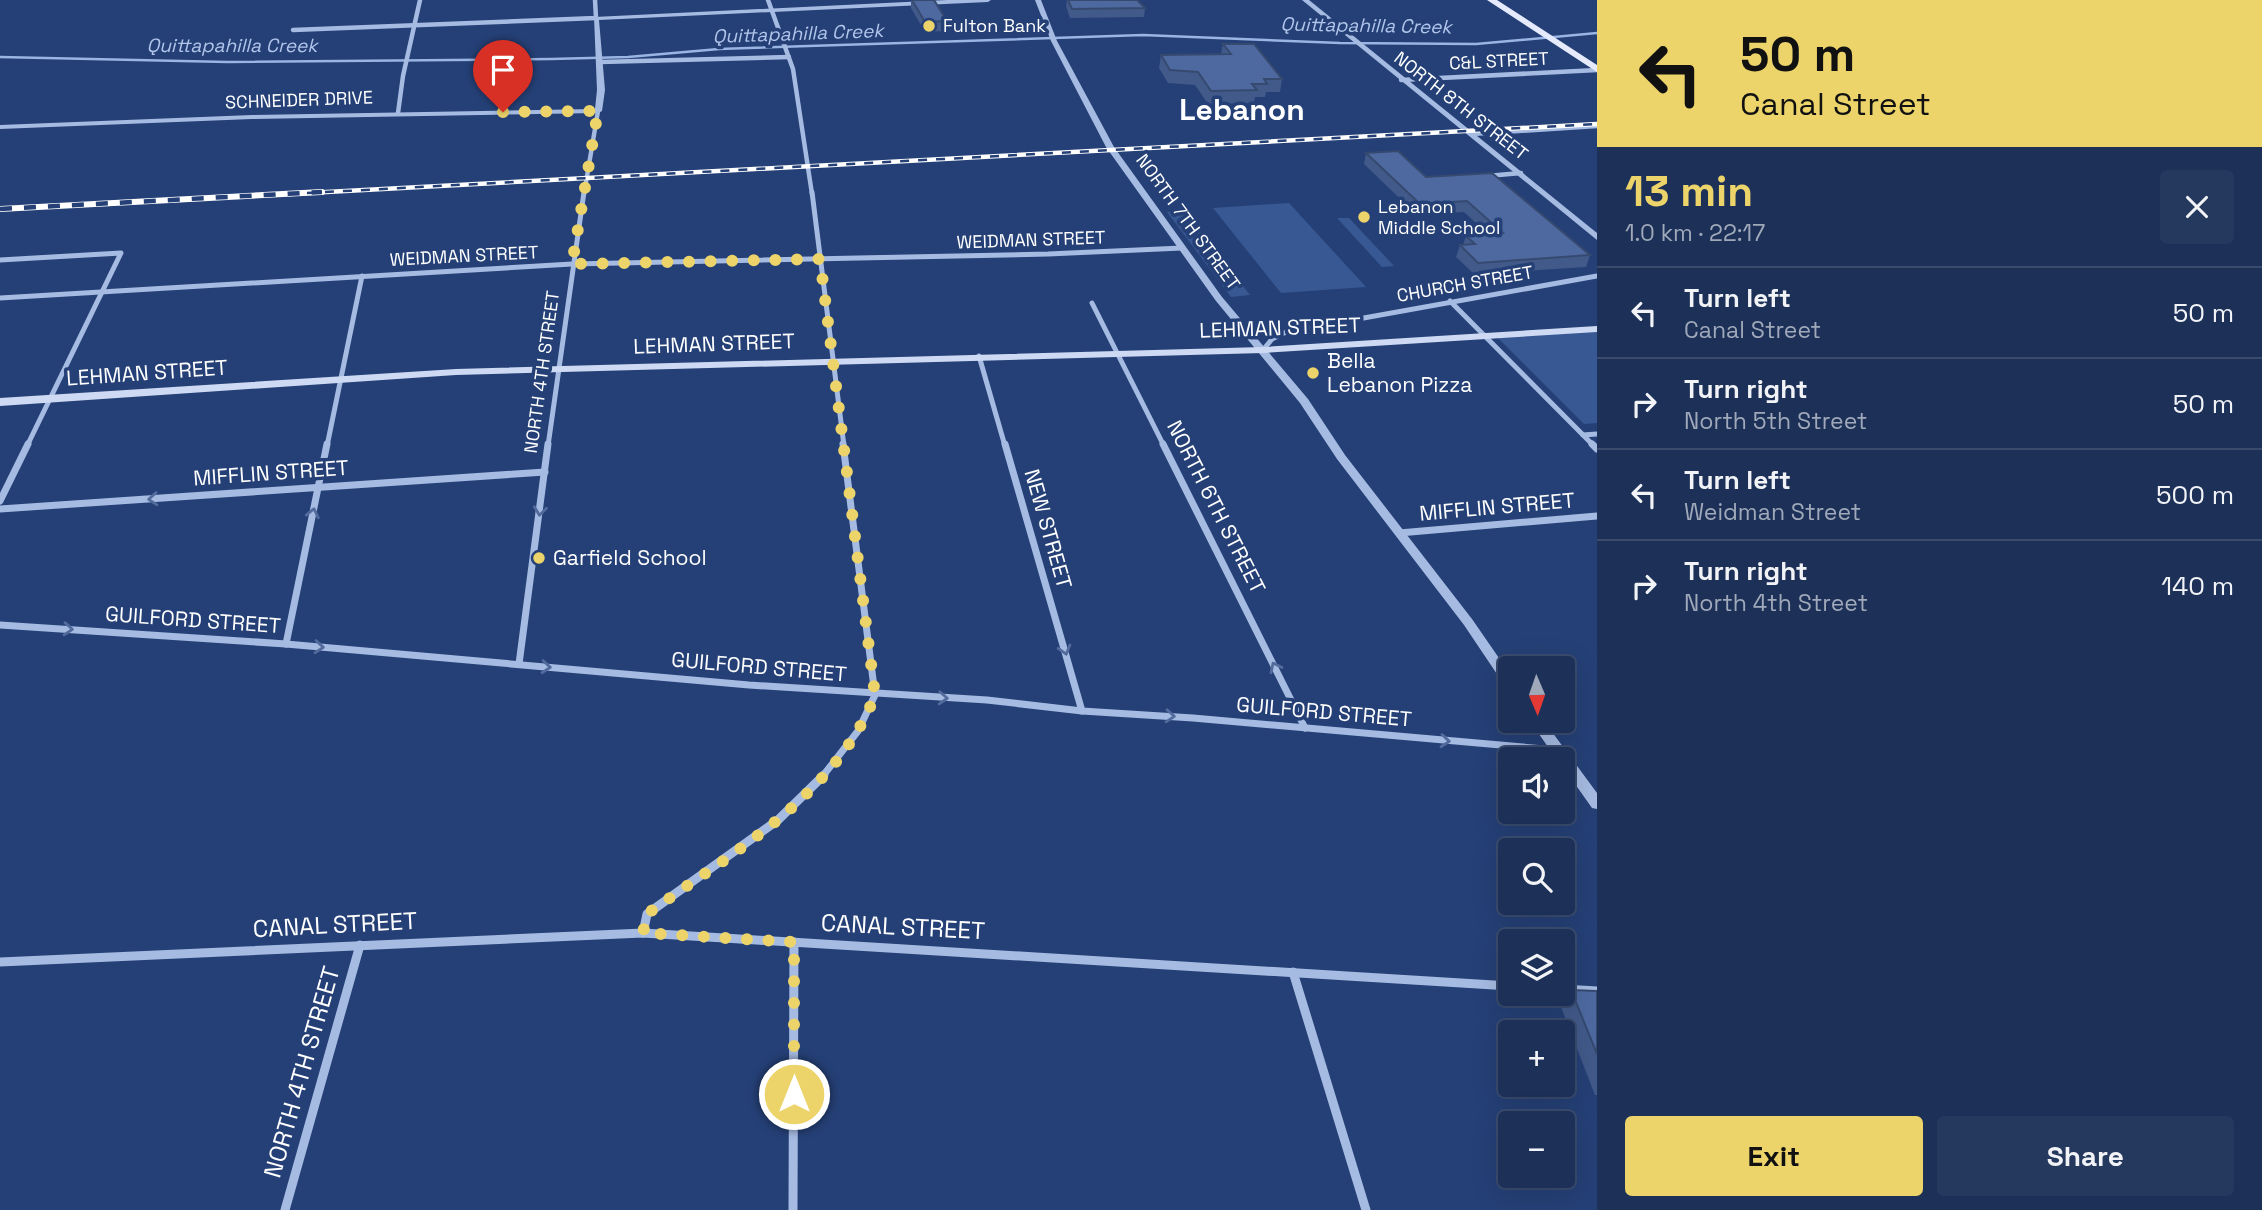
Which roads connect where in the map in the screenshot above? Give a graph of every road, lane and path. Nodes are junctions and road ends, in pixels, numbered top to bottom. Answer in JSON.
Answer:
{"nodes":[{"id":1,"x":420,"y":0,"type":"edge"},
{"id":2,"x":594,"y":0,"type":"edge"},
{"id":3,"x":768,"y":0,"type":"edge"},
{"id":4,"x":988,"y":0,"type":"edge"},
{"id":5,"x":1038,"y":0,"type":"edge"},
{"id":6,"x":1305,"y":0,"type":"edge"},
{"id":7,"x":1491,"y":0,"type":"edge"},
{"id":8,"x":943,"y":1,"type":"edge"},
{"id":9,"x":772,"y":10,"type":"junction"},
{"id":10,"x":596,"y":18,"type":"junction"},
{"id":11,"x":415,"y":25,"type":"junction"},
{"id":12,"x":293,"y":30,"type":"dead end"},
{"id":13,"x":788,"y":54,"type":"junction"},
{"id":14,"x":599,"y":59,"type":"junction"},
{"id":15,"x":1597,"y":69,"type":"edge"},
{"id":16,"x":1401,"y":80,"type":"junction"},
{"id":17,"x":598,"y":111,"type":"junction"},
{"id":18,"x":398,"y":113,"type":"junction"},
{"id":19,"x":1597,"y":126,"type":"edge"},
{"id":20,"x":0,"y":127,"type":"edge"},
{"id":21,"x":1471,"y":134,"type":"junction"},
{"id":22,"x":1521,"y":173,"type":"junction"},
{"id":23,"x":1482,"y":176,"type":"edge"},
{"id":24,"x":1597,"y":237,"type":"edge"},
{"id":25,"x":1182,"y":248,"type":"junction"},
{"id":26,"x":820,"y":259,"type":"junction"},
{"id":27,"x":0,"y":260,"type":"edge"},
{"id":28,"x":572,"y":264,"type":"junction"},
{"id":29,"x":362,"y":276,"type":"junction"},
{"id":30,"x":1597,"y":276,"type":"edge"},
{"id":31,"x":102,"y":292,"type":"junction"},
{"id":32,"x":0,"y":298,"type":"edge"},
{"id":33,"x":1450,"y":301,"type":"junction"},
{"id":34,"x":1092,"y":303,"type":"dead end"},
{"id":35,"x":1597,"y":329,"type":"edge"},
{"id":36,"x":1487,"y":338,"type":"junction"},
{"id":37,"x":1263,"y":350,"type":"junction"},
{"id":38,"x":1116,"y":352,"type":"junction"},
{"id":39,"x":979,"y":356,"type":"junction"},
{"id":40,"x":833,"y":360,"type":"junction"},
{"id":41,"x":559,"y":367,"type":"junction"},
{"id":42,"x":341,"y":378,"type":"junction"},
{"id":43,"x":50,"y":399,"type":"junction"},
{"id":44,"x":0,"y":402,"type":"edge"},
{"id":45,"x":1597,"y":434,"type":"edge"},
{"id":46,"x":1583,"y":435,"type":"junction"},
{"id":47,"x":1597,"y":449,"type":"edge"},
{"id":48,"x":545,"y":472,"type":"junction"},
{"id":49,"x":318,"y":487,"type":"junction"},
{"id":50,"x":0,"y":500,"type":"edge"},
{"id":51,"x":0,"y":509,"type":"edge"},
{"id":52,"x":1597,"y":516,"type":"edge"},
{"id":53,"x":1399,"y":533,"type":"junction"},
{"id":54,"x":0,"y":625,"type":"edge"},
{"id":55,"x":286,"y":643,"type":"junction"},
{"id":56,"x":520,"y":664,"type":"junction"},
{"id":57,"x":1498,"y":666,"type":"edge"},
{"id":58,"x":875,"y":695,"type":"junction"},
{"id":59,"x":1082,"y":711,"type":"junction"},
{"id":60,"x":1305,"y":728,"type":"junction"},
{"id":61,"x":1522,"y":747,"type":"edge"},
{"id":62,"x":1575,"y":773,"type":"edge"},
{"id":63,"x":1595,"y":798,"type":"edge"},
{"id":64,"x":643,"y":933,"type":"junction"},
{"id":65,"x":794,"y":942,"type":"junction"},
{"id":66,"x":360,"y":944,"type":"junction"},
{"id":67,"x":0,"y":962,"type":"edge"},
{"id":68,"x":1293,"y":972,"type":"junction"},
{"id":69,"x":1498,"y":985,"type":"edge"},
{"id":70,"x":1575,"y":990,"type":"edge"},
{"id":71,"x":1597,"y":991,"type":"edge"},
{"id":72,"x":285,"y":1210,"type":"edge"},
{"id":73,"x":793,"y":1210,"type":"edge"},
{"id":74,"x":1366,"y":1210,"type":"edge"}],
"edges":[{"from":1,"to":11,"type":"street"},
{"from":2,"to":10,"type":"street","name":"NORTH 4TH STREET"},
{"from":3,"to":9,"type":"street"},
{"from":4,"to":8,"type":"street"},
{"from":5,"to":25,"type":"street","name":"NORTH 7TH STREET"},
{"from":6,"to":16,"type":"street","name":"NORTH 8TH STREET"},
{"from":7,"to":15,"type":"main road"},
{"from":8,"to":9,"type":"street"},
{"from":9,"to":10,"type":"street"},
{"from":9,"to":13,"type":"street"},
{"from":10,"to":11,"type":"street"},
{"from":10,"to":14,"type":"street","name":"NORTH 4TH STREET"},
{"from":11,"to":12,"type":"street"},
{"from":11,"to":18,"type":"street"},
{"from":13,"to":14,"type":"street"},
{"from":13,"to":26,"type":"street"},
{"from":14,"to":17,"type":"street","name":"NORTH 4TH STREET"},
{"from":15,"to":16,"type":"street","name":"C&L STREET"},
{"from":16,"to":21,"type":"street","name":"NORTH 8TH STREET"},
{"from":17,"to":18,"type":"street","name":"SCHNEIDER DRIVE"},
{"from":17,"to":28,"type":"street","name":"NORTH 4TH STREET"},
{"from":18,"to":20,"type":"street","name":"SCHNEIDER DRIVE"},
{"from":19,"to":21,"type":"street"},
{"from":21,"to":22,"type":"street","name":"NORTH 8TH STREET"},
{"from":22,"to":23,"type":"street"},
{"from":22,"to":24,"type":"street","name":"NORTH 8TH STREET"},
{"from":25,"to":26,"type":"street","name":"WEIDMAN STREET"},
{"from":25,"to":37,"type":"street","name":"NORTH 7TH STREET"},
{"from":26,"to":28,"type":"street","name":"WEIDMAN STREET"},
{"from":26,"to":40,"type":"street"},
{"from":27,"to":31,"type":"street"},
{"from":28,"to":29,"type":"street","name":"WEIDMAN STREET"},
{"from":28,"to":41,"type":"street","name":"NORTH 4TH STREET"},
{"from":29,"to":31,"type":"street","name":"WEIDMAN STREET"},
{"from":29,"to":42,"type":"street"},
{"from":30,"to":33,"type":"street","name":"CHURCH STREET"},
{"from":31,"to":32,"type":"street","name":"WEIDMAN STREET"},
{"from":31,"to":43,"type":"street"},
{"from":33,"to":36,"type":"street"},
{"from":33,"to":37,"type":"street","name":"CHURCH STREET"},
{"from":34,"to":38,"type":"street","name":"NORTH 6TH STREET"},
{"from":35,"to":36,"type":"main road","name":"LEHMAN STREET"},
{"from":36,"to":37,"type":"main road","name":"LEHMAN STREET"},
{"from":36,"to":46,"type":"street"},
{"from":37,"to":38,"type":"main road","name":"LEHMAN STREET"},
{"from":37,"to":53,"type":"street","name":"NORTH 7TH STREET"},
{"from":38,"to":39,"type":"main road","name":"LEHMAN STREET"},
{"from":60,"to":38,"type":"street","name":"NORTH 6TH STREET","one_way":true},
{"from":39,"to":40,"type":"main road","name":"LEHMAN STREET"},
{"from":39,"to":59,"type":"street","name":"NEW STREET","one_way":true},
{"from":40,"to":41,"type":"main road","name":"LEHMAN STREET"},
{"from":40,"to":58,"type":"street"},
{"from":41,"to":42,"type":"main road","name":"LEHMAN STREET"},
{"from":41,"to":48,"type":"street","name":"NORTH 4TH STREET"},
{"from":42,"to":43,"type":"main road","name":"LEHMAN STREET"},
{"from":42,"to":49,"type":"street"},
{"from":43,"to":44,"type":"main road","name":"LEHMAN STREET"},
{"from":43,"to":50,"type":"street"},
{"from":45,"to":46,"type":"street"},
{"from":46,"to":47,"type":"street"},
{"from":48,"to":49,"type":"street","name":"MIFFLIN STREET"},
{"from":48,"to":56,"type":"street","name":"NORTH 4TH STREET","one_way":true},
{"from":49,"to":51,"type":"street","name":"MIFFLIN STREET","one_way":true},
{"from":55,"to":49,"type":"street","one_way":true},
{"from":52,"to":53,"type":"street","name":"MIFFLIN STREET"},
{"from":53,"to":57,"type":"street","name":"NORTH 7TH STREET"},
{"from":54,"to":55,"type":"street","name":"GUILFORD STREET","one_way":true},
{"from":55,"to":56,"type":"street","name":"GUILFORD STREET","one_way":true},
{"from":56,"to":58,"type":"street","name":"GUILFORD STREET","one_way":true},
{"from":58,"to":59,"type":"street","name":"GUILFORD STREET","one_way":true},
{"from":58,"to":64,"type":"street"},
{"from":59,"to":60,"type":"street","name":"GUILFORD STREET","one_way":true},
{"from":60,"to":61,"type":"street","name":"GUILFORD STREET","one_way":true},
{"from":62,"to":63,"type":"street"},
{"from":64,"to":65,"type":"street","name":"CANAL STREET"},
{"from":64,"to":66,"type":"street","name":"CANAL STREET"},
{"from":65,"to":68,"type":"street","name":"CANAL STREET"},
{"from":65,"to":73,"type":"street"},
{"from":66,"to":67,"type":"street","name":"CANAL STREET"},
{"from":66,"to":72,"type":"street","name":"NORTH 4TH STREET"},
{"from":68,"to":69,"type":"street","name":"CANAL STREET"},
{"from":68,"to":74,"type":"street"},
{"from":70,"to":71,"type":"street"}]}
